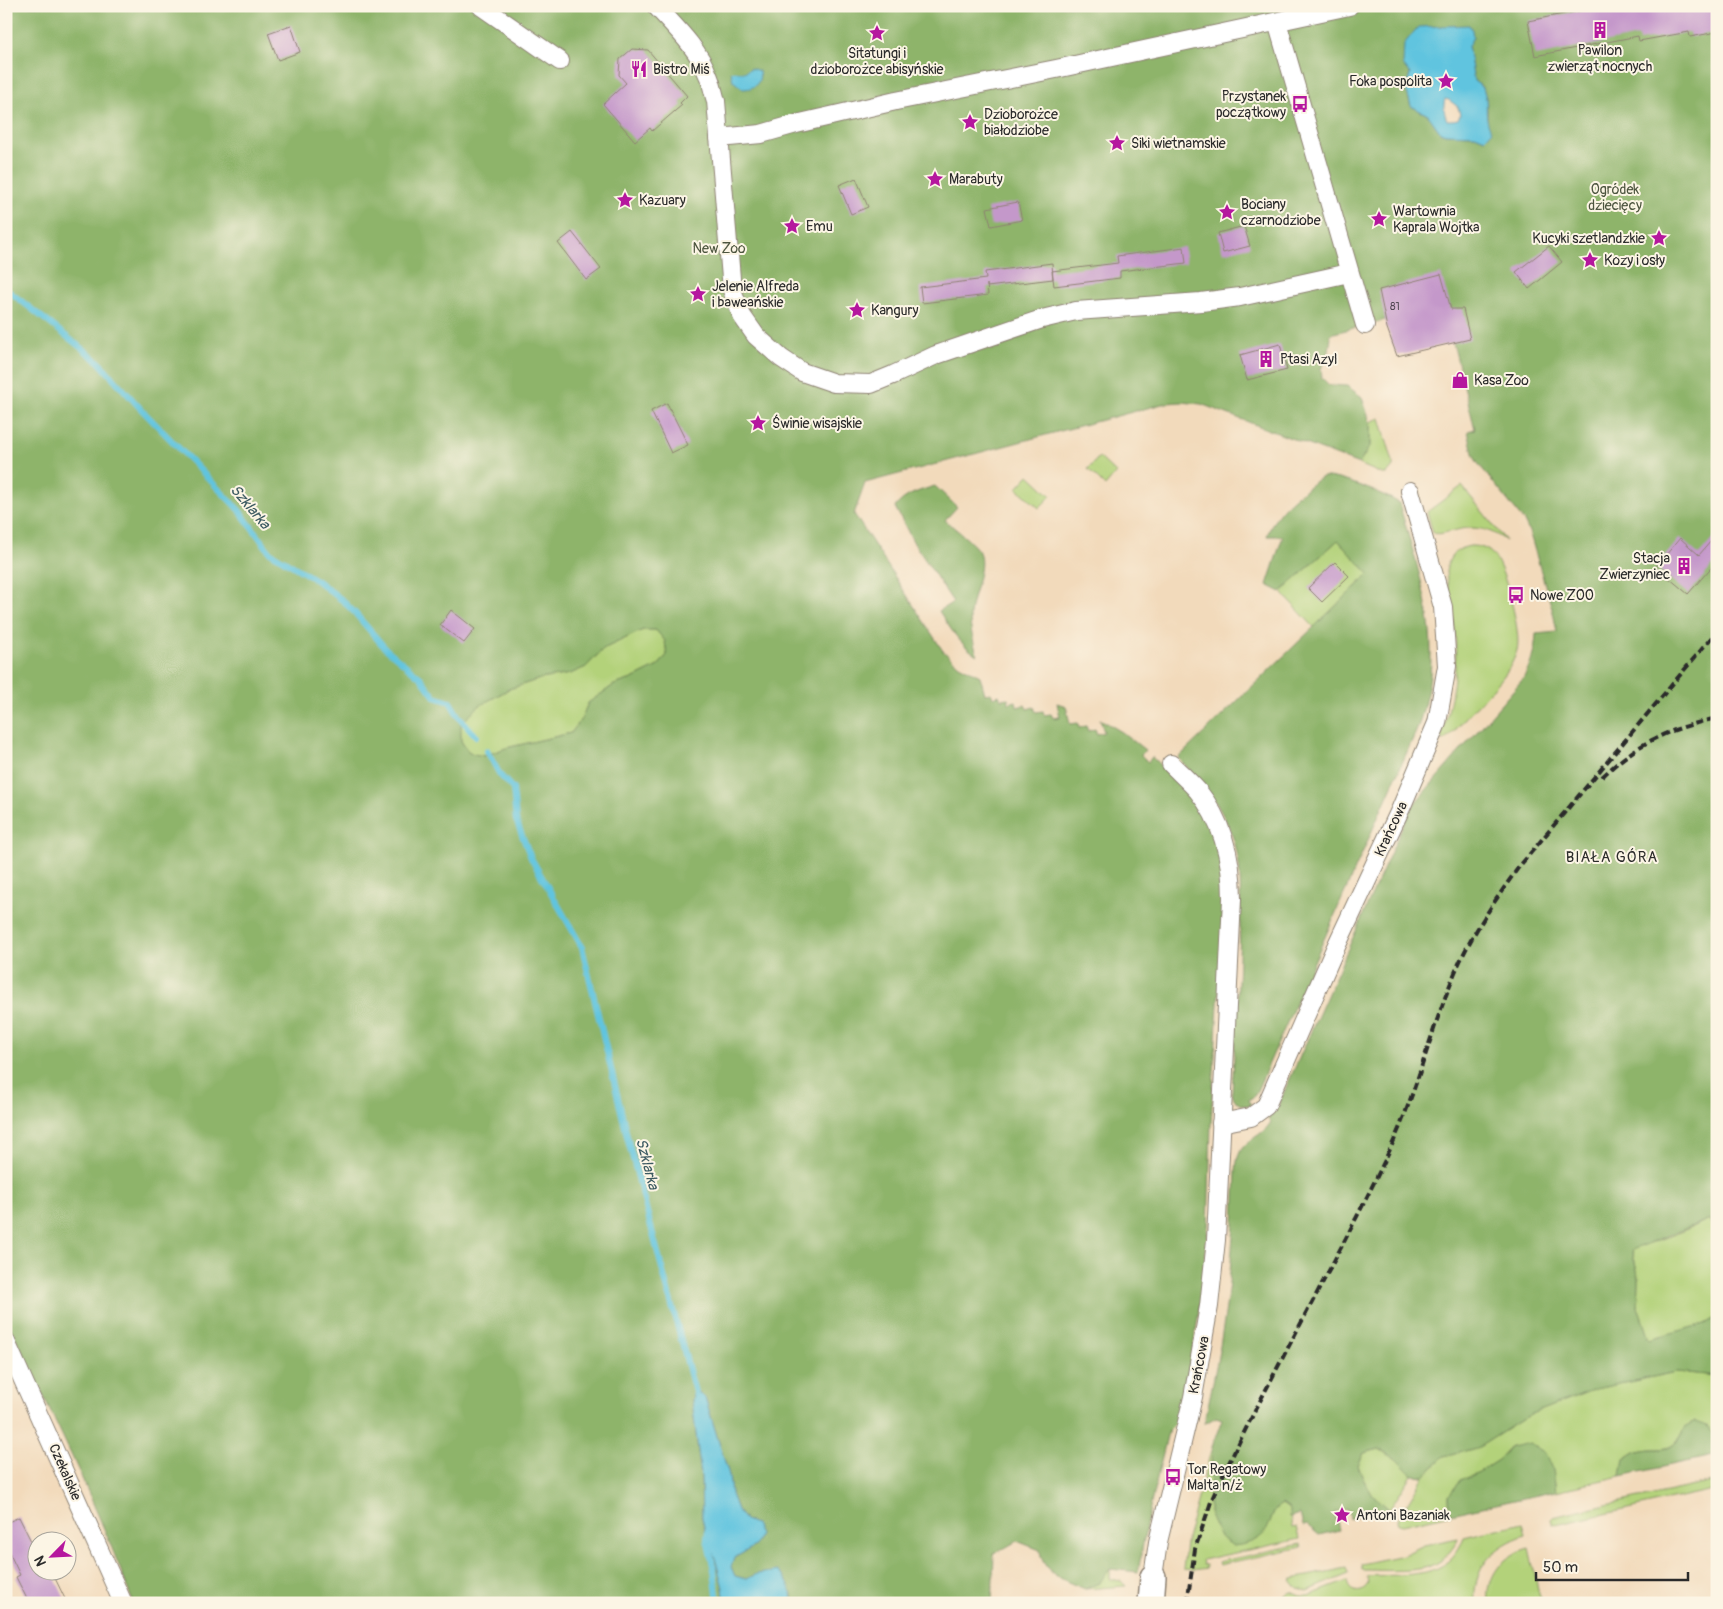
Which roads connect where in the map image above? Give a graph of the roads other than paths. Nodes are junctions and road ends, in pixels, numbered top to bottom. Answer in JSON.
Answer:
{"nodes":[{"id":1,"x":481,"y":6,"type":"edge"},
{"id":2,"x":656,"y":6,"type":"edge"},
{"id":3,"x":1349,"y":6,"type":"edge"},
{"id":4,"x":1277,"y":22,"type":"junction"},
{"id":5,"x":560,"y":62,"type":"dead end"},
{"id":6,"x":719,"y":138,"type":"junction"},
{"id":7,"x":1349,"y":273,"type":"junction"},
{"id":8,"x":1365,"y":325,"type":"dead end"},
{"id":9,"x":1410,"y":491,"type":"dead end"},
{"id":10,"x":1171,"y":764,"type":"dead end"},
{"id":11,"x":1221,"y":1123,"type":"junction"},
{"id":12,"x":6,"y":1342,"type":"edge"},
{"id":13,"x":1153,"y":1577,"type":"joint"},
{"id":14,"x":122,"y":1603,"type":"edge"},
{"id":15,"x":1151,"y":1603,"type":"edge"}],
"edges":[{"from":1,"to":5,"type":"street"},
{"from":2,"to":6,"type":"street"},
{"from":3,"to":4,"type":"street"},
{"from":4,"to":6,"type":"street"},
{"from":4,"to":7,"type":"street"},
{"from":6,"to":7,"type":"street"},
{"from":7,"to":8,"type":"street"},
{"from":9,"to":11,"type":"street","name":"Krańcowa"},
{"from":10,"to":11,"type":"street","name":"Krańcowa"},
{"from":11,"to":13,"type":"street","name":"Krańcowa"},
{"from":12,"to":14,"type":"street","name":"Czekalskie"},
{"from":13,"to":15,"type":"street","name":"Krańcowa"}]}
